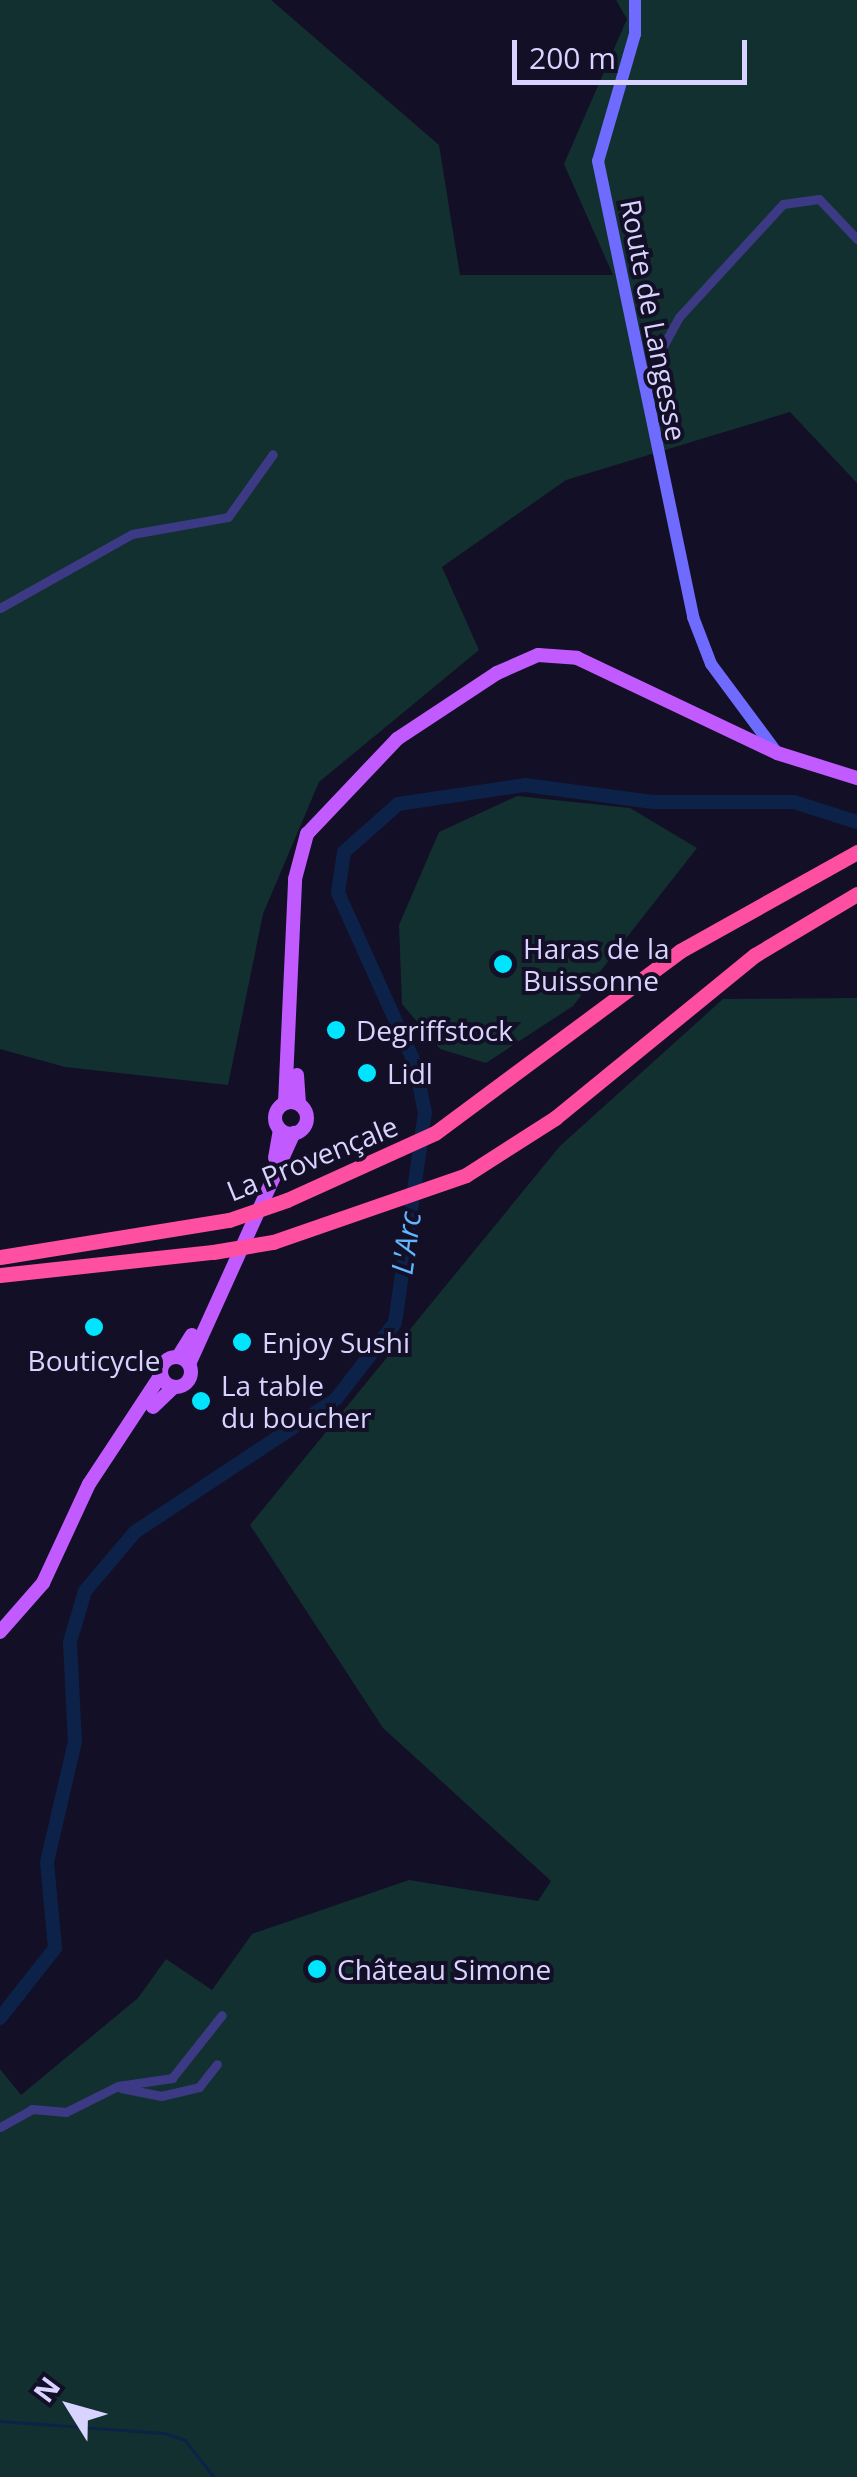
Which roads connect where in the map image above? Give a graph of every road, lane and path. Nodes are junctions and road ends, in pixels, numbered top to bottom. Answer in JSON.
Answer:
{"nodes":[{"id":1,"x":635,"y":0,"type":"edge"},
{"id":2,"x":857,"y":240,"type":"edge"},
{"id":3,"x":642,"y":384,"type":"junction"},
{"id":4,"x":274,"y":454,"type":"dead end"},
{"id":5,"x":0,"y":608,"type":"edge"},
{"id":6,"x":777,"y":753,"type":"junction"},
{"id":7,"x":857,"y":778,"type":"edge"},
{"id":8,"x":857,"y":852,"type":"edge"},
{"id":9,"x":856,"y":894,"type":"edge"},
{"id":10,"x":292,"y":1104,"type":"junction"},
{"id":11,"x":287,"y":1131,"type":"junction"},
{"id":12,"x":0,"y":1256,"type":"edge"},
{"id":13,"x":0,"y":1276,"type":"edge"},
{"id":14,"x":184,"y":1360,"type":"junction"},
{"id":15,"x":162,"y":1375,"type":"junction"},
{"id":16,"x":174,"y":1387,"type":"junction"},
{"id":17,"x":76,"y":1512,"type":"junction"},
{"id":18,"x":0,"y":1629,"type":"edge"},
{"id":19,"x":222,"y":2015,"type":"dead end"},
{"id":20,"x":217,"y":2064,"type":"dead end"},
{"id":21,"x":118,"y":2086,"type":"junction"},
{"id":22,"x":0,"y":2127,"type":"edge"}],
"edges":[{"from":1,"to":3,"type":"street","name":"Route de Langesse"},
{"from":2,"to":3,"type":"street"},
{"from":3,"to":6,"type":"street","name":"Route de Langesse"},
{"from":4,"to":5,"type":"street"},
{"from":6,"to":7,"type":"main road"},
{"from":6,"to":10,"type":"main road"},
{"from":8,"to":12,"type":"highway","name":"La Provençale","bridge":true},
{"from":9,"to":13,"type":"highway","name":"La Provençale","bridge":true},
{"from":10,"to":11,"type":"main road"},
{"from":10,"to":11,"type":"main road"},
{"from":11,"to":14,"type":"main road"},
{"from":14,"to":15,"type":"main road"},
{"from":14,"to":16,"type":"main road"},
{"from":15,"to":16,"type":"main road"},
{"from":15,"to":17,"type":"main road"},
{"from":16,"to":17,"type":"main road"},
{"from":17,"to":18,"type":"main road"},
{"from":19,"to":21,"type":"street"},
{"from":20,"to":21,"type":"street"},
{"from":21,"to":22,"type":"street"}]}
